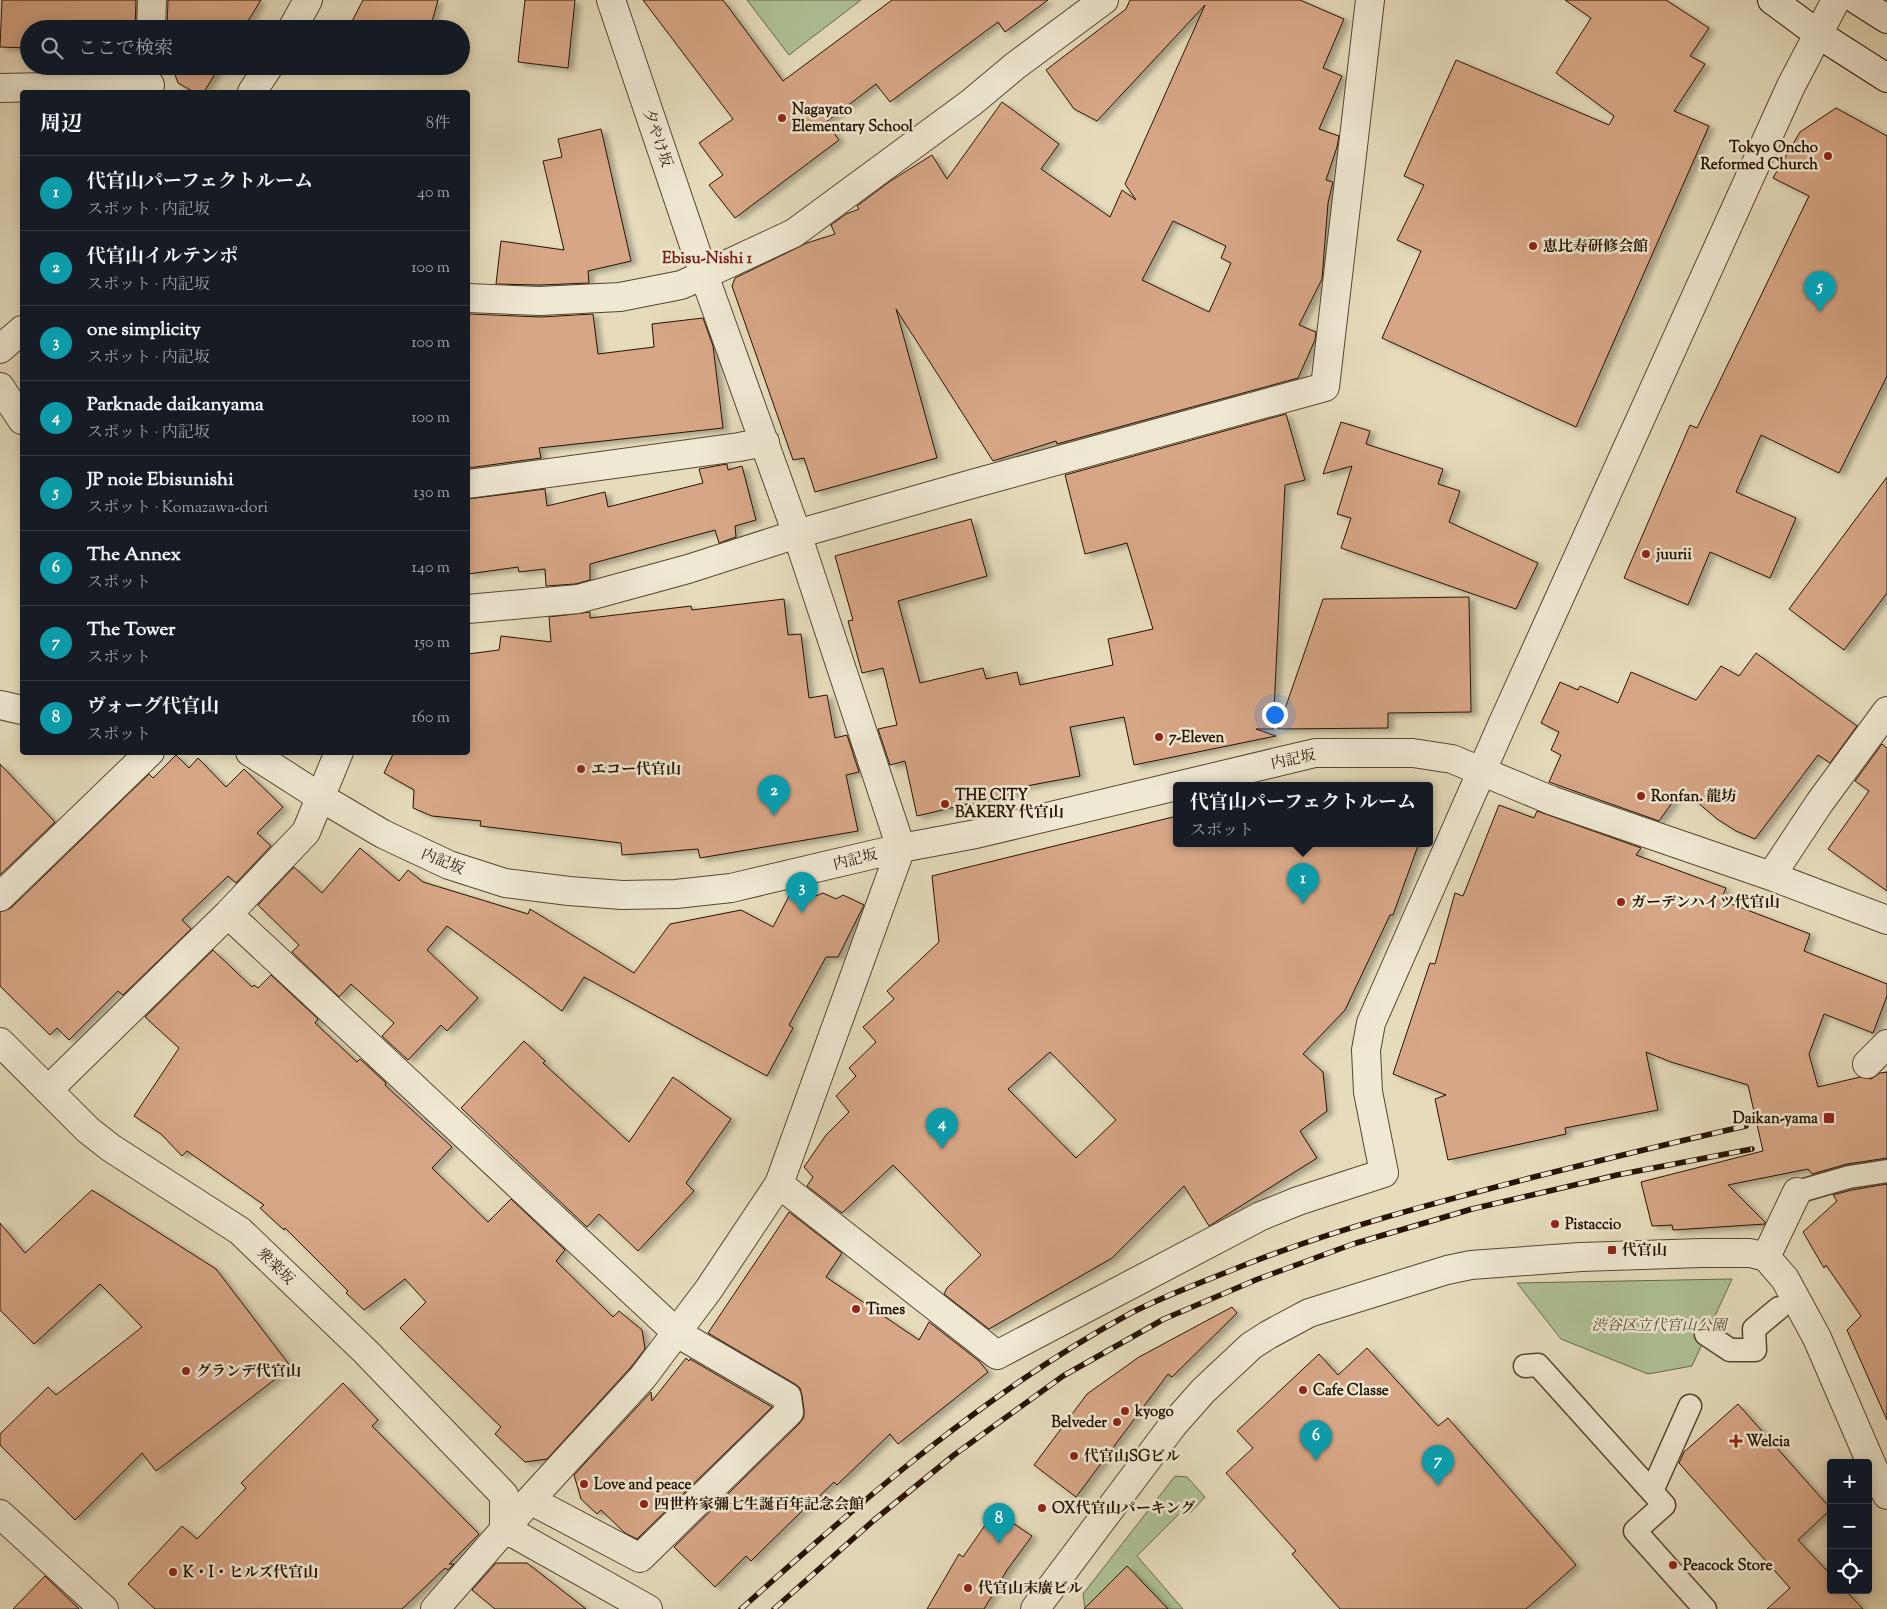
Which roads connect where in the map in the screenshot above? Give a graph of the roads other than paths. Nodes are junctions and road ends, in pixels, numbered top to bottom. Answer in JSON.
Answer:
{"nodes":[{"id":1,"x":152,"y":0,"type":"edge"},
{"id":2,"x":308,"y":0,"type":"edge"},
{"id":3,"x":611,"y":0,"type":"edge"},
{"id":4,"x":1104,"y":0,"type":"edge"},
{"id":5,"x":1370,"y":0,"type":"edge"},
{"id":6,"x":1772,"y":0,"type":"edge"},
{"id":7,"x":1836,"y":0,"type":"edge"},
{"id":8,"x":1857,"y":0,"type":"edge"},
{"id":9,"x":1887,"y":19,"type":"edge"},
{"id":10,"x":151,"y":20,"type":"edge"},
{"id":11,"x":297,"y":20,"type":"edge"},
{"id":12,"x":1818,"y":34,"type":"junction"},
{"id":13,"x":263,"y":75,"type":"edge"},
{"id":14,"x":1887,"y":78,"type":"edge"},
{"id":15,"x":154,"y":81,"type":"edge"},
{"id":16,"x":0,"y":88,"type":"edge"},
{"id":17,"x":253,"y":90,"type":"edge"},
{"id":18,"x":704,"y":276,"type":"junction"},
{"id":19,"x":470,"y":298,"type":"edge"},
{"id":20,"x":20,"y":332,"type":"edge"},
{"id":21,"x":0,"y":349,"type":"edge"},
{"id":22,"x":0,"y":386,"type":"edge"},
{"id":23,"x":20,"y":417,"type":"edge"},
{"id":24,"x":765,"y":442,"type":"junction"},
{"id":25,"x":470,"y":484,"type":"edge"},
{"id":26,"x":797,"y":534,"type":"junction"},
{"id":27,"x":470,"y":609,"type":"edge"},
{"id":28,"x":0,"y":705,"type":"edge"},
{"id":29,"x":20,"y":710,"type":"edge"},
{"id":30,"x":1887,"y":711,"type":"edge"},
{"id":31,"x":147,"y":755,"type":"edge"},
{"id":32,"x":255,"y":755,"type":"edge"},
{"id":33,"x":338,"y":755,"type":"edge"},
{"id":34,"x":1482,"y":771,"type":"junction"},
{"id":35,"x":1194,"y":782,"type":"edge"},
{"id":36,"x":1173,"y":787,"type":"edge"},
{"id":37,"x":320,"y":798,"type":"junction"},
{"id":38,"x":901,"y":848,"type":"junction"},
{"id":39,"x":1771,"y":876,"type":"junction"},
{"id":40,"x":0,"y":897,"type":"edge"},
{"id":41,"x":228,"y":914,"type":"junction"},
{"id":42,"x":1887,"y":920,"type":"edge"},
{"id":43,"x":0,"y":1042,"type":"edge"},
{"id":44,"x":1887,"y":1044,"type":"edge"},
{"id":45,"x":1867,"y":1064,"type":"dead end"},
{"id":46,"x":48,"y":1090,"type":"junction"},
{"id":47,"x":1887,"y":1171,"type":"edge"},
{"id":48,"x":779,"y":1184,"type":"junction"},
{"id":49,"x":1797,"y":1192,"type":"joint"},
{"id":50,"x":1766,"y":1257,"type":"junction"},
{"id":51,"x":1779,"y":1308,"type":"dead end"},
{"id":52,"x":677,"y":1333,"type":"junction"},
{"id":53,"x":1706,"y":1334,"type":"dead end"},
{"id":54,"x":1525,"y":1366,"type":"dead end"},
{"id":55,"x":1690,"y":1406,"type":"dead end"},
{"id":56,"x":1652,"y":1491,"type":"junction"},
{"id":57,"x":1887,"y":1495,"type":"edge"},
{"id":58,"x":530,"y":1500,"type":"junction"},
{"id":59,"x":0,"y":1514,"type":"edge"},
{"id":60,"x":504,"y":1528,"type":"junction"},
{"id":61,"x":104,"y":1609,"type":"edge"},
{"id":62,"x":434,"y":1609,"type":"edge"},
{"id":63,"x":648,"y":1609,"type":"edge"},
{"id":64,"x":1035,"y":1609,"type":"edge"},
{"id":65,"x":1705,"y":1609,"type":"edge"}],
"edges":[{"from":1,"to":10,"type":"street"},
{"from":2,"to":11,"type":"street"},
{"from":3,"to":18,"type":"street","name":"夕やけ坂"},
{"from":4,"to":18,"type":"street"},
{"from":5,"to":26,"type":"street"},
{"from":6,"to":12,"type":"street"},
{"from":7,"to":12,"type":"street"},
{"from":8,"to":9,"type":"street"},
{"from":12,"to":14,"type":"street"},
{"from":12,"to":34,"type":"street"},
{"from":13,"to":17,"type":"street"},
{"from":15,"to":16,"type":"street"},
{"from":18,"to":19,"type":"street"},
{"from":18,"to":24,"type":"street","name":"夕やけ坂"},
{"from":20,"to":21,"type":"street"},
{"from":22,"to":23,"type":"street"},
{"from":24,"to":25,"type":"street"},
{"from":24,"to":26,"type":"street","name":"夕やけ坂"},
{"from":26,"to":27,"type":"street"},
{"from":26,"to":38,"type":"street","name":"夕やけ坂"},
{"from":28,"to":29,"type":"street"},
{"from":30,"to":39,"type":"street"},
{"from":31,"to":40,"type":"street"},
{"from":32,"to":37,"type":"street","name":"内記坂"},
{"from":33,"to":37,"type":"street"},
{"from":34,"to":35,"type":"street","name":"内記坂"},
{"from":34,"to":39,"type":"street","name":"内記坂"},
{"from":34,"to":48,"type":"street"},
{"from":36,"to":38,"type":"street","name":"内記坂"},
{"from":37,"to":38,"type":"street","name":"内記坂"},
{"from":37,"to":41,"type":"street"},
{"from":38,"to":48,"type":"street"},
{"from":39,"to":42,"type":"street","name":"内記坂"},
{"from":41,"to":46,"type":"street"},
{"from":41,"to":52,"type":"street"},
{"from":43,"to":46,"type":"street","name":"衆楽坂"},
{"from":44,"to":45,"type":"street"},
{"from":46,"to":60,"type":"street","name":"衆楽坂"},
{"from":47,"to":49,"type":"street"},
{"from":48,"to":52,"type":"street"},
{"from":49,"to":50,"type":"street"},
{"from":50,"to":57,"type":"street"},
{"from":50,"to":64,"type":"street"},
{"from":51,"to":53,"type":"street"},
{"from":52,"to":58,"type":"street"},
{"from":52,"to":58,"type":"street"},
{"from":54,"to":56,"type":"street"},
{"from":55,"to":56,"type":"street"},
{"from":56,"to":65,"type":"street"},
{"from":58,"to":60,"type":"street"},
{"from":59,"to":61,"type":"street"},
{"from":60,"to":62,"type":"street"},
{"from":60,"to":63,"type":"street"}]}
